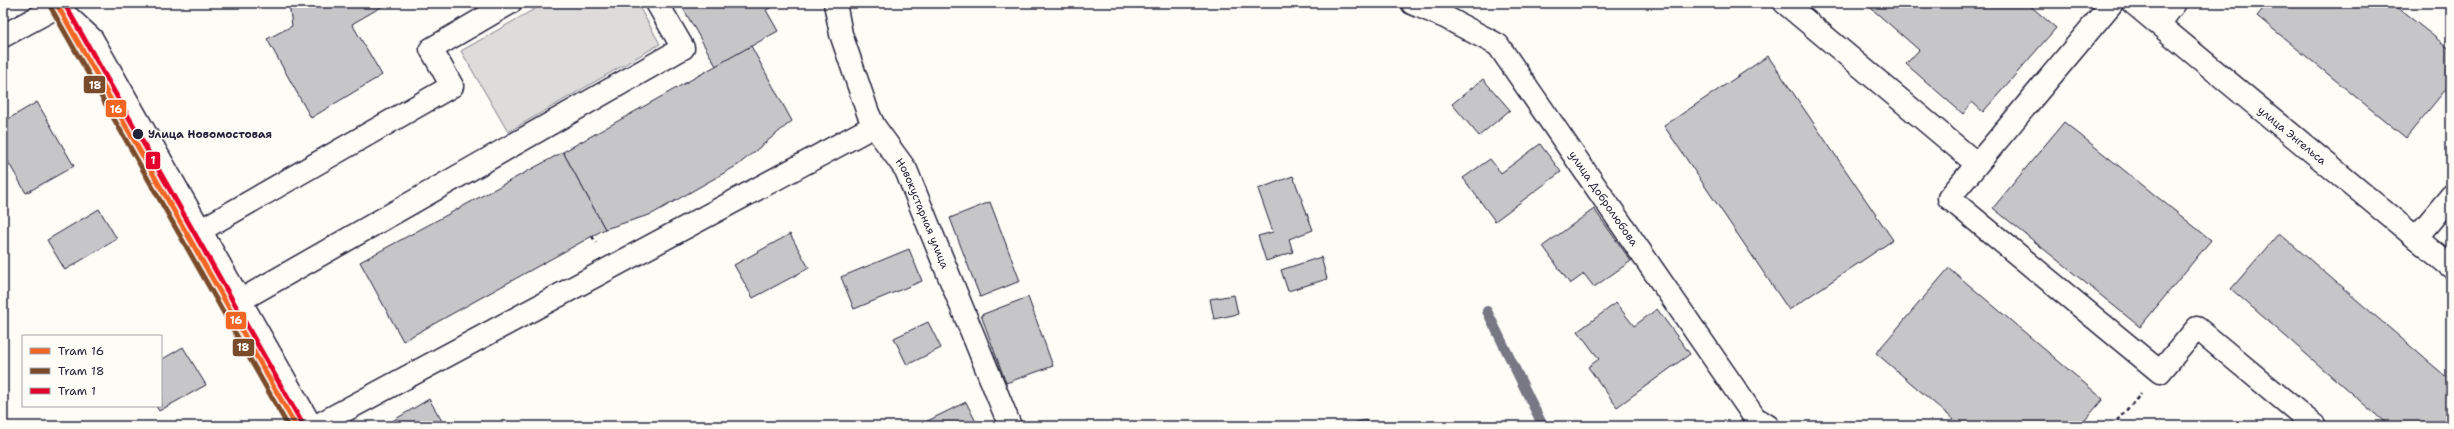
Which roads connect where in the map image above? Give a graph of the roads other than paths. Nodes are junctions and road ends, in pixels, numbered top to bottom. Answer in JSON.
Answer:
{"nodes":[{"id":1,"x":510,"y":3,"type":"edge"},
{"id":2,"x":657,"y":3,"type":"edge"},
{"id":3,"x":835,"y":3,"type":"edge"},
{"id":4,"x":1412,"y":3,"type":"edge"},
{"id":5,"x":1785,"y":3,"type":"edge"},
{"id":6,"x":2112,"y":3,"type":"edge"},
{"id":7,"x":2133,"y":3,"type":"edge"},
{"id":8,"x":2175,"y":3,"type":"edge"},
{"id":9,"x":58,"y":4,"type":"edge"},
{"id":10,"x":2159,"y":24,"type":"junction"},
{"id":11,"x":3,"y":36,"type":"edge"},
{"id":12,"x":874,"y":126,"type":"junction"},
{"id":13,"x":1977,"y":164,"type":"junction"},
{"id":14,"x":2451,"y":196,"type":"edge"},
{"id":15,"x":201,"y":230,"type":"junction"},
{"id":16,"x":2416,"y":238,"type":"junction"},
{"id":17,"x":2451,"y":267,"type":"edge"},
{"id":18,"x":241,"y":300,"type":"junction"},
{"id":19,"x":311,"y":426,"type":"edge"},
{"id":20,"x":316,"y":426,"type":"edge"},
{"id":21,"x":1010,"y":426,"type":"edge"},
{"id":22,"x":1768,"y":426,"type":"edge"},
{"id":23,"x":2315,"y":426,"type":"edge"}],
"edges":[{"from":1,"to":15,"type":"street"},
{"from":2,"to":18,"type":"street"},
{"from":3,"to":12,"type":"street","name":"Новокустарная улица"},
{"from":4,"to":22,"type":"street","name":"улица Добролюбова"},
{"from":5,"to":13,"type":"street"},
{"from":6,"to":13,"type":"street"},
{"from":7,"to":10,"type":"street","name":"улица Энгельса"},
{"from":8,"to":10,"type":"street"},
{"from":9,"to":11,"type":"street"},
{"from":9,"to":15,"type":"street"},
{"from":10,"to":16,"type":"street","name":"улица Энгельса"},
{"from":12,"to":20,"type":"street"},
{"from":12,"to":21,"type":"street","name":"Новокустарная улица"},
{"from":13,"to":23,"type":"street"},
{"from":14,"to":16,"type":"street"},
{"from":15,"to":18,"type":"street"},
{"from":16,"to":17,"type":"street","name":"улица Энгельса"},
{"from":18,"to":19,"type":"street"}]}
